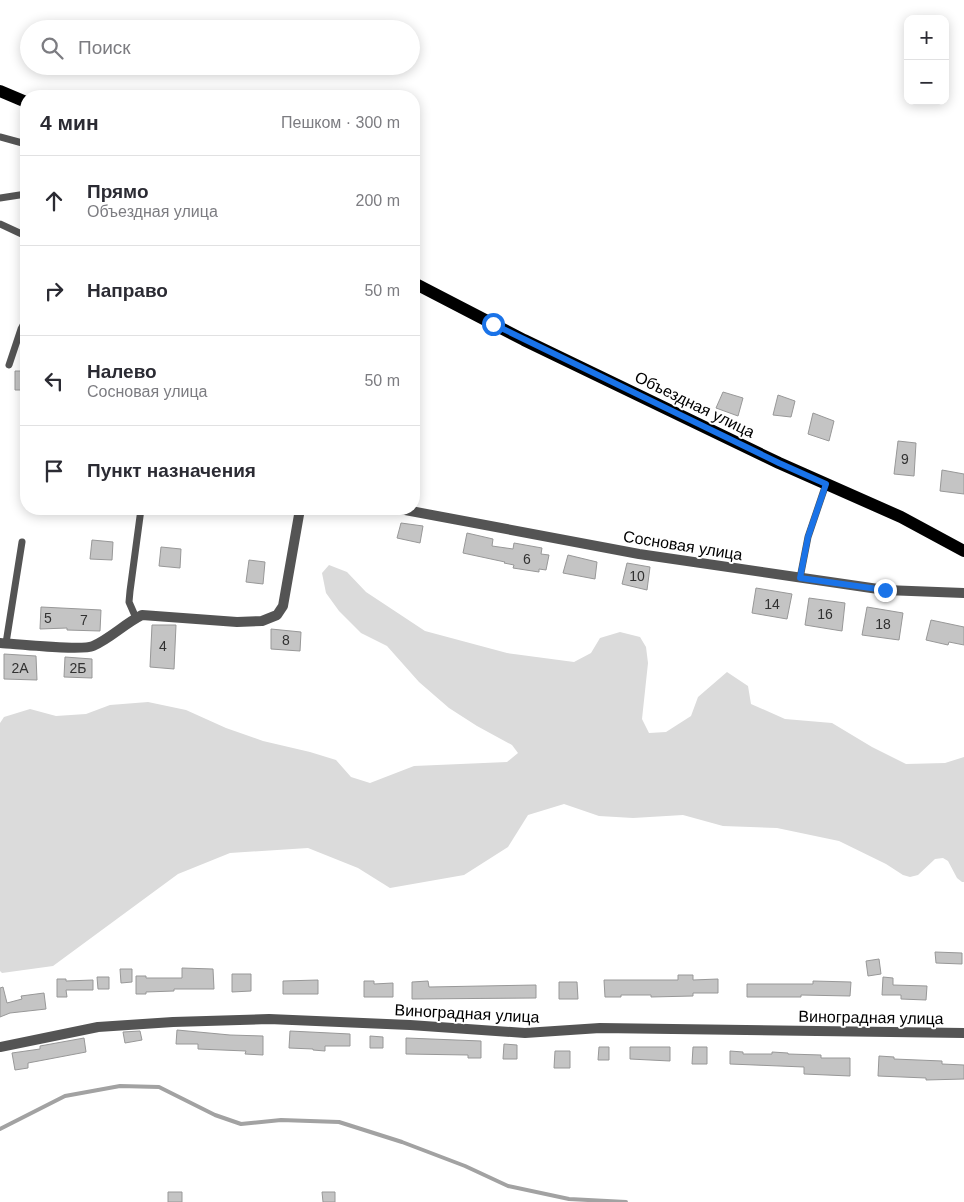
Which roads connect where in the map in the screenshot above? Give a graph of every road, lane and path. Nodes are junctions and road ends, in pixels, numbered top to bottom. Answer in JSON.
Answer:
{"nodes":[{"id":1,"x":0,"y":91,"type":"edge"},
{"id":2,"x":20,"y":99,"type":"edge"},
{"id":3,"x":0,"y":137,"type":"edge"},
{"id":4,"x":20,"y":142,"type":"edge"},
{"id":5,"x":20,"y":195,"type":"edge"},
{"id":6,"x":0,"y":198,"type":"edge"},
{"id":7,"x":0,"y":224,"type":"edge"},
{"id":8,"x":20,"y":233,"type":"edge"},
{"id":9,"x":420,"y":286,"type":"edge"},
{"id":10,"x":20,"y":332,"type":"edge"},
{"id":11,"x":9,"y":364,"type":"dead end"},
{"id":12,"x":826,"y":484,"type":"junction"},
{"id":13,"x":420,"y":513,"type":"edge"},
{"id":14,"x":140,"y":515,"type":"edge"},
{"id":15,"x":299,"y":515,"type":"edge"},
{"id":16,"x":22,"y":542,"type":"dead end"},
{"id":17,"x":964,"y":551,"type":"edge"},
{"id":18,"x":800,"y":578,"type":"junction"},
{"id":19,"x":964,"y":593,"type":"edge"},
{"id":20,"x":136,"y":618,"type":"junction"},
{"id":21,"x":3,"y":643,"type":"edge"},
{"id":22,"x":964,"y":1033,"type":"edge"},
{"id":23,"x":0,"y":1047,"type":"edge"}],
"edges":[{"from":1,"to":2,"type":"main road"},
{"from":3,"to":4,"type":"lane"},
{"from":5,"to":6,"type":"lane"},
{"from":7,"to":8,"type":"lane"},
{"from":9,"to":12,"type":"main road","name":"Объездная улица"},
{"from":10,"to":11,"type":"lane"},
{"from":12,"to":17,"type":"main road","name":"Объездная улица"},
{"from":12,"to":18,"type":"lane"},
{"from":13,"to":18,"type":"street","name":"Сосновая улица"},
{"from":14,"to":20,"type":"lane"},
{"from":15,"to":20,"type":"street"},
{"from":16,"to":21,"type":"lane"},
{"from":18,"to":19,"type":"street","name":"Сосновая улица"},
{"from":20,"to":21,"type":"street"},
{"from":22,"to":23,"type":"street","name":"Виноградная улица"}]}
